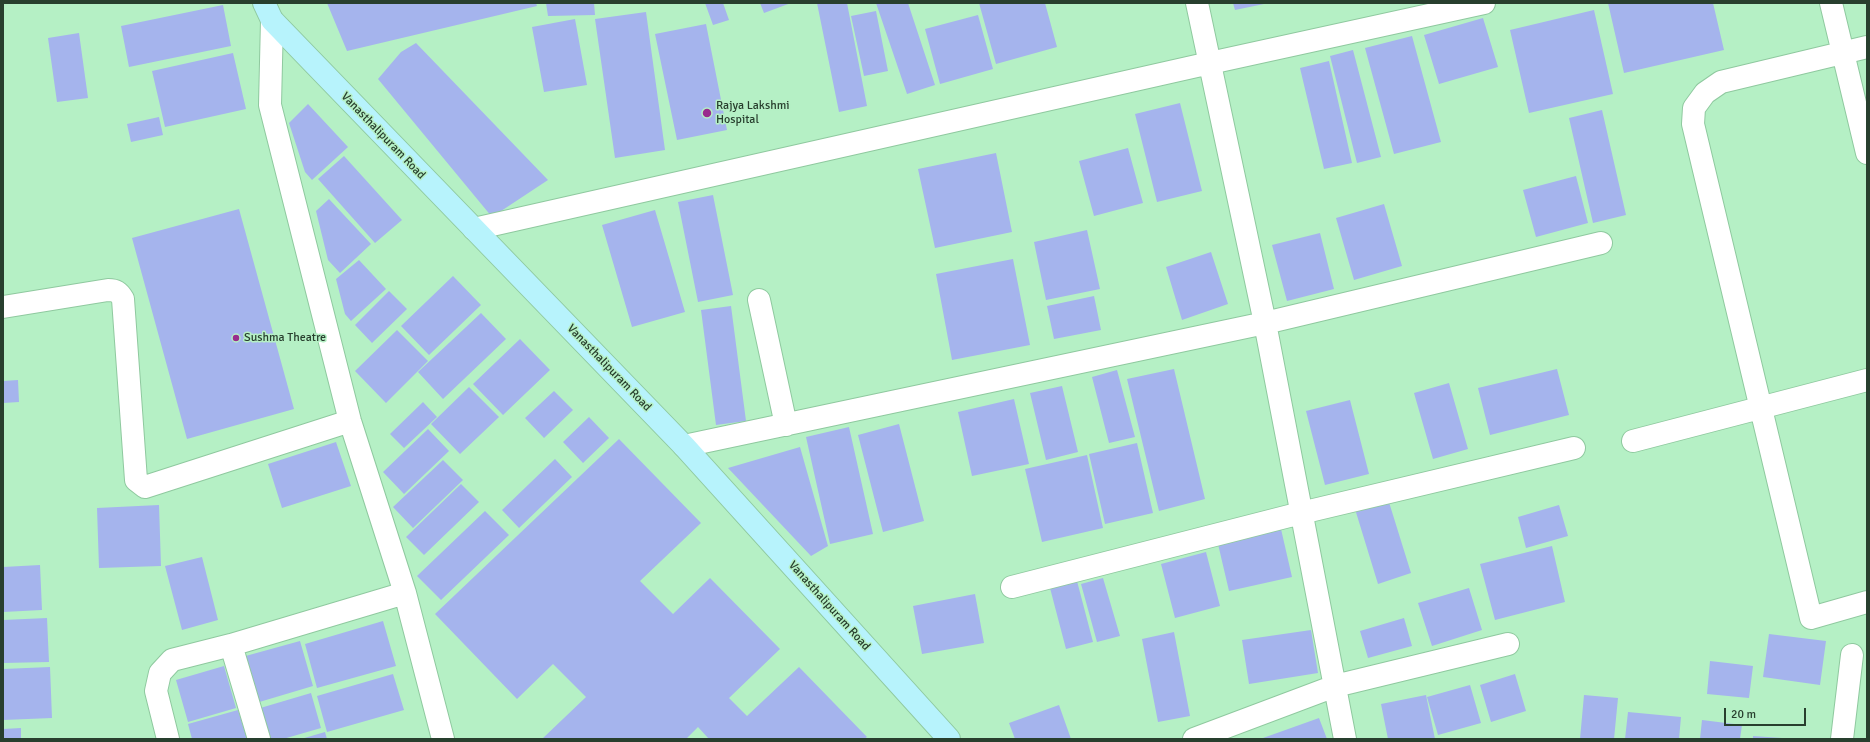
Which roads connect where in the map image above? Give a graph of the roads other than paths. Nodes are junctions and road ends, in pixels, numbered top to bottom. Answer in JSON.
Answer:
{"nodes":[{"id":1,"x":1197,"y":3,"type":"edge"},
{"id":2,"x":1484,"y":3,"type":"edge"},
{"id":3,"x":1831,"y":3,"type":"edge"},
{"id":4,"x":268,"y":12,"type":"edge"},
{"id":5,"x":1867,"y":47,"type":"edge"},
{"id":6,"x":1843,"y":54,"type":"junction"},
{"id":7,"x":1210,"y":63,"type":"junction"},
{"id":8,"x":1867,"y":153,"type":"edge"},
{"id":9,"x":474,"y":229,"type":"junction"},
{"id":10,"x":1601,"y":243,"type":"dead end"},
{"id":11,"x":759,"y":300,"type":"dead end"},
{"id":12,"x":3,"y":306,"type":"edge"},
{"id":13,"x":1265,"y":322,"type":"junction"},
{"id":14,"x":1867,"y":380,"type":"edge"},
{"id":15,"x":1760,"y":407,"type":"junction"},
{"id":16,"x":350,"y":421,"type":"junction"},
{"id":17,"x":786,"y":425,"type":"junction"},
{"id":18,"x":1632,"y":441,"type":"dead end"},
{"id":19,"x":684,"y":446,"type":"junction"},
{"id":20,"x":1574,"y":448,"type":"dead end"},
{"id":21,"x":1302,"y":513,"type":"junction"},
{"id":22,"x":1012,"y":587,"type":"dead end"},
{"id":23,"x":405,"y":593,"type":"junction"},
{"id":24,"x":1867,"y":602,"type":"edge"},
{"id":25,"x":1508,"y":644,"type":"dead end"},
{"id":26,"x":231,"y":645,"type":"junction"},
{"id":27,"x":1852,"y":655,"type":"dead end"},
{"id":28,"x":1335,"y":686,"type":"junction"},
{"id":29,"x":168,"y":739,"type":"edge"},
{"id":30,"x":259,"y":739,"type":"edge"},
{"id":31,"x":443,"y":739,"type":"edge"},
{"id":32,"x":949,"y":739,"type":"edge"},
{"id":33,"x":1194,"y":739,"type":"edge"},
{"id":34,"x":1345,"y":739,"type":"edge"},
{"id":35,"x":1842,"y":739,"type":"edge"}],
"edges":[{"from":1,"to":7,"type":"street"},
{"from":2,"to":7,"type":"street"},
{"from":3,"to":6,"type":"street"},
{"from":4,"to":9,"type":"street","name":"Vanasthalipuram Road"},
{"from":4,"to":16,"type":"street"},
{"from":5,"to":6,"type":"street"},
{"from":6,"to":8,"type":"street"},
{"from":6,"to":15,"type":"street"},
{"from":7,"to":9,"type":"street"},
{"from":7,"to":13,"type":"street"},
{"from":9,"to":19,"type":"street","name":"Vanasthalipuram Road"},
{"from":10,"to":13,"type":"street"},
{"from":11,"to":17,"type":"street"},
{"from":12,"to":16,"type":"street"},
{"from":13,"to":17,"type":"street"},
{"from":13,"to":21,"type":"street"},
{"from":14,"to":15,"type":"street"},
{"from":15,"to":18,"type":"street"},
{"from":15,"to":24,"type":"street"},
{"from":16,"to":23,"type":"street"},
{"from":17,"to":19,"type":"street"},
{"from":19,"to":32,"type":"street","name":"Vanasthalipuram Road"},
{"from":20,"to":21,"type":"street"},
{"from":21,"to":22,"type":"street"},
{"from":21,"to":28,"type":"street"},
{"from":23,"to":26,"type":"street"},
{"from":23,"to":31,"type":"street"},
{"from":25,"to":28,"type":"street"},
{"from":26,"to":29,"type":"street"},
{"from":26,"to":30,"type":"street"},
{"from":27,"to":35,"type":"street"},
{"from":28,"to":33,"type":"street"},
{"from":28,"to":34,"type":"street"}]}
